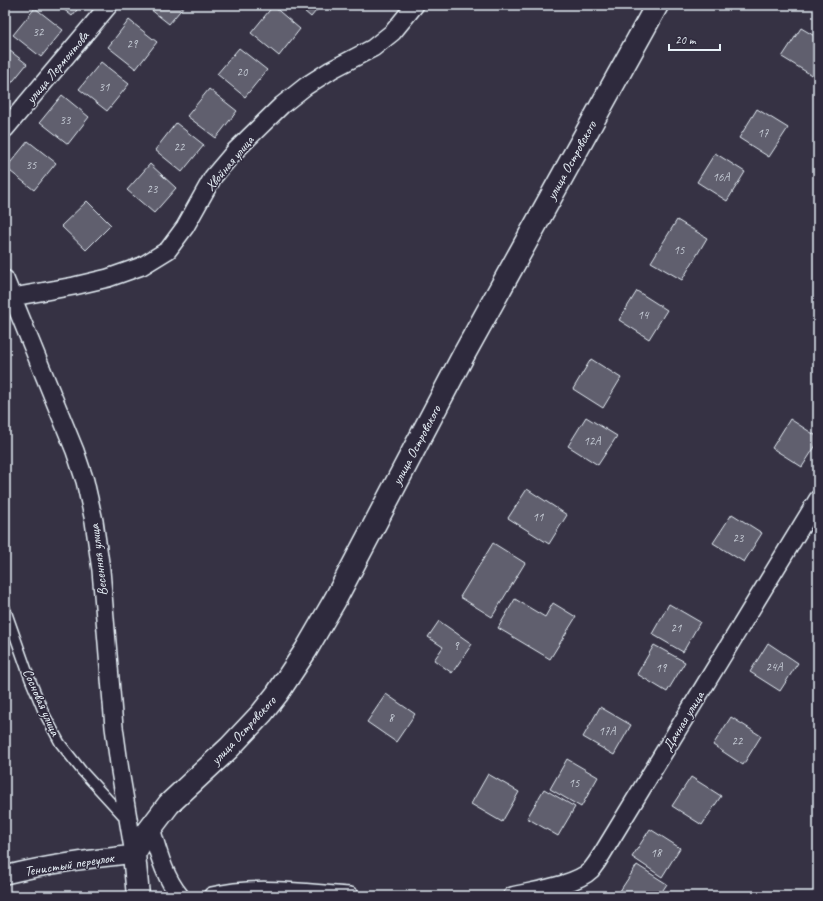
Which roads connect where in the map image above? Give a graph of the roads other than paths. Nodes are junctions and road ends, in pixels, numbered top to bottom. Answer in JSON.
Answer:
{"nodes":[{"id":1,"x":109,"y":5,"type":"edge"},
{"id":2,"x":415,"y":5,"type":"edge"},
{"id":3,"x":658,"y":5,"type":"edge"},
{"id":4,"x":5,"y":129,"type":"edge"},
{"id":5,"x":5,"y":280,"type":"edge"},
{"id":6,"x":12,"y":297,"type":"junction"},
{"id":7,"x":818,"y":499,"type":"edge"},
{"id":8,"x":5,"y":608,"type":"edge"},
{"id":9,"x":128,"y":821,"type":"junction"},
{"id":10,"x":151,"y":828,"type":"junction"},
{"id":11,"x":134,"y":854,"type":"junction"},
{"id":12,"x":5,"y":875,"type":"edge"},
{"id":13,"x":138,"y":896,"type":"edge"},
{"id":14,"x":180,"y":896,"type":"edge"},
{"id":15,"x":212,"y":896,"type":"edge"},
{"id":16,"x":350,"y":896,"type":"edge"},
{"id":17,"x":512,"y":896,"type":"edge"}],
"edges":[{"from":1,"to":4,"type":"street","name":"улица Лермонтова"},
{"from":2,"to":6,"type":"street","name":"Хвойная улица"},
{"from":3,"to":10,"type":"street","name":"улица Островского"},
{"from":5,"to":6,"type":"street","name":"Весенняя улица"},
{"from":6,"to":9,"type":"street","name":"Весенняя улица"},
{"from":7,"to":17,"type":"street","name":"Дачная улица"},
{"from":8,"to":9,"type":"lane","name":"Сосновая улица"},
{"from":9,"to":11,"type":"street","name":"Весенняя улица"},
{"from":10,"to":11,"type":"street","name":"улица Островского"},
{"from":10,"to":14,"type":"street"},
{"from":11,"to":12,"type":"street","name":"Тенистый переулок"},
{"from":11,"to":13,"type":"street"},
{"from":15,"to":16,"type":"street"}]}
